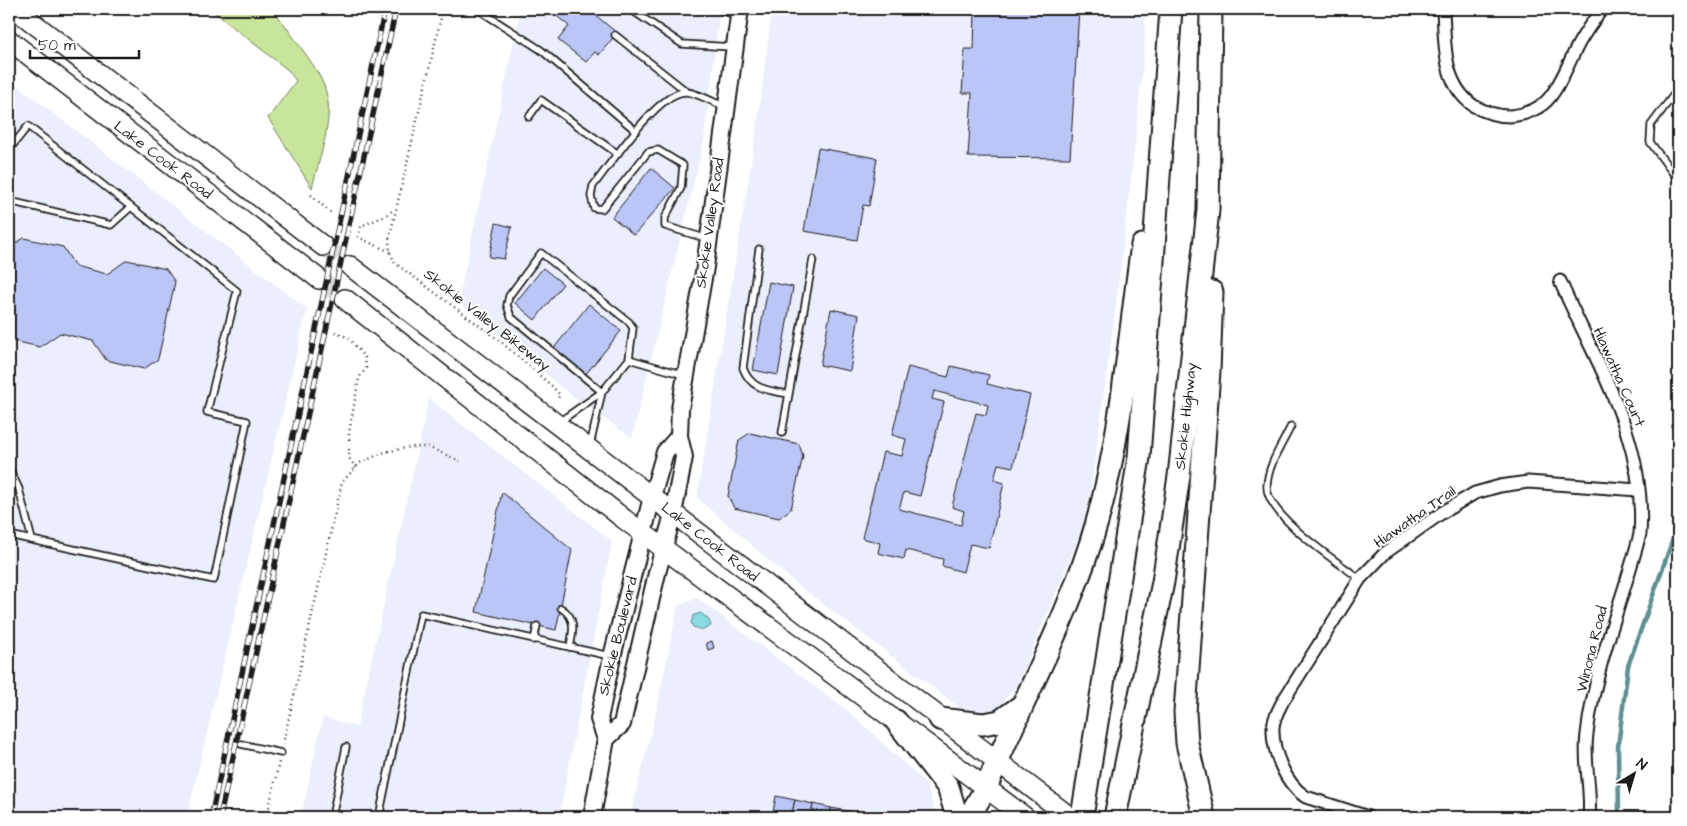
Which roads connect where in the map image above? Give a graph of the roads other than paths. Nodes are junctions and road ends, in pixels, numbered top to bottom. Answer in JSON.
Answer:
{"nodes":[{"id":1,"x":15,"y":9,"type":"edge"},
{"id":2,"x":481,"y":9,"type":"edge"},
{"id":3,"x":630,"y":9,"type":"edge"},
{"id":4,"x":719,"y":9,"type":"edge"},
{"id":5,"x":1171,"y":9,"type":"edge"},
{"id":6,"x":1211,"y":9,"type":"edge"},
{"id":7,"x":1443,"y":9,"type":"edge"},
{"id":8,"x":1602,"y":9,"type":"edge"},
{"id":9,"x":740,"y":13,"type":"edge"},
{"id":10,"x":615,"y":35,"type":"dead end"},
{"id":11,"x":1170,"y":36,"type":"junction"},
{"id":12,"x":9,"y":40,"type":"edge"},
{"id":13,"x":735,"y":48,"type":"junction"},
{"id":14,"x":1678,"y":89,"type":"edge"},
{"id":15,"x":686,"y":91,"type":"junction"},
{"id":16,"x":727,"y":107,"type":"junction"},
{"id":17,"x":529,"y":116,"type":"dead end"},
{"id":18,"x":636,"y":132,"type":"junction"},
{"id":19,"x":9,"y":150,"type":"edge"},
{"id":20,"x":618,"y":154,"type":"junction"},
{"id":21,"x":1678,"y":180,"type":"edge"},
{"id":22,"x":9,"y":201,"type":"edge"},
{"id":23,"x":131,"y":206,"type":"junction"},
{"id":24,"x":1208,"y":210,"type":"junction"},
{"id":25,"x":708,"y":240,"type":"junction"},
{"id":26,"x":323,"y":246,"type":"tunnel mouth"},
{"id":27,"x":759,"y":249,"type":"dead end"},
{"id":28,"x":813,"y":259,"type":"dead end"},
{"id":29,"x":350,"y":266,"type":"tunnel mouth"},
{"id":30,"x":319,"y":279,"type":"tunnel mouth"},
{"id":31,"x":1560,"y":280,"type":"dead end"},
{"id":32,"x":345,"y":299,"type":"tunnel mouth"},
{"id":33,"x":629,"y":359,"type":"junction"},
{"id":34,"x":686,"y":375,"type":"junction"},
{"id":35,"x":602,"y":392,"type":"junction"},
{"id":36,"x":788,"y":394,"type":"junction"},
{"id":37,"x":556,"y":425,"type":"junction"},
{"id":38,"x":1292,"y":426,"type":"dead end"},
{"id":39,"x":782,"y":433,"type":"dead end"},
{"id":40,"x":679,"y":436,"type":"junction"},
{"id":41,"x":590,"y":450,"type":"junction"},
{"id":42,"x":9,"y":468,"type":"edge"},
{"id":43,"x":1638,"y":490,"type":"junction"},
{"id":44,"x":652,"y":497,"type":"junction"},
{"id":45,"x":673,"y":514,"type":"junction"},
{"id":46,"x":643,"y":533,"type":"junction"},
{"id":47,"x":9,"y":535,"type":"edge"},
{"id":48,"x":32,"y":540,"type":"junction"},
{"id":49,"x":663,"y":548,"type":"junction"},
{"id":50,"x":1360,"y":579,"type":"junction"},
{"id":51,"x":561,"y":608,"type":"dead end"},
{"id":52,"x":537,"y":626,"type":"dead end"},
{"id":53,"x":534,"y":640,"type":"junction"},
{"id":54,"x":570,"y":647,"type":"junction"},
{"id":55,"x":612,"y":657,"type":"junction"},
{"id":56,"x":1021,"y":706,"type":"junction"},
{"id":57,"x":940,"y":719,"type":"junction"},
{"id":58,"x":896,"y":721,"type":"junction"},
{"id":59,"x":606,"y":739,"type":"junction"},
{"id":60,"x":241,"y":744,"type":"dead end"},
{"id":61,"x":346,"y":747,"type":"dead end"},
{"id":62,"x":281,"y":753,"type":"road end"},
{"id":63,"x":997,"y":762,"type":"junction"},
{"id":64,"x":986,"y":788,"type":"junction"},
{"id":65,"x":332,"y":817,"type":"edge"},
{"id":66,"x":378,"y":817,"type":"edge"},
{"id":67,"x":592,"y":817,"type":"edge"},
{"id":68,"x":957,"y":817,"type":"edge"},
{"id":69,"x":974,"y":817,"type":"edge"},
{"id":70,"x":1025,"y":817,"type":"edge"},
{"id":71,"x":1070,"y":817,"type":"edge"},
{"id":72,"x":1082,"y":817,"type":"edge"},
{"id":73,"x":1115,"y":817,"type":"edge"},
{"id":74,"x":1204,"y":817,"type":"edge"},
{"id":75,"x":1368,"y":817,"type":"edge"},
{"id":76,"x":1588,"y":817,"type":"edge"}],
"edges":[{"from":1,"to":26,"type":"main road","name":"Lake Cook Road"},
{"from":2,"to":18,"type":"lane"},
{"from":3,"to":13,"type":"lane"},
{"from":4,"to":9,"type":"lane"},
{"from":5,"to":11,"type":"highway"},
{"from":6,"to":24,"type":"highway","name":"Skokie Highway"},
{"from":7,"to":8,"type":"street"},
{"from":9,"to":13,"type":"main road","name":"Skokie Valley Road"},
{"from":10,"to":15,"type":"lane"},
{"from":11,"to":56,"type":"highway"},
{"from":11,"to":72,"type":"highway"},
{"from":12,"to":30,"type":"main road","name":"Lake Cook Road"},
{"from":13,"to":16,"type":"main road","name":"Skokie Valley Road"},
{"from":14,"to":21,"type":"lane"},
{"from":15,"to":16,"type":"lane"},
{"from":15,"to":18,"type":"lane"},
{"from":16,"to":25,"type":"main road","name":"Skokie Valley Road"},
{"from":17,"to":20,"type":"lane"},
{"from":18,"to":20,"type":"lane"},
{"from":19,"to":23,"type":"lane"},
{"from":20,"to":25,"type":"lane"},
{"from":22,"to":23,"type":"lane"},
{"from":23,"to":48,"type":"lane"},
{"from":24,"to":73,"type":"highway","name":"Skokie Highway"},
{"from":24,"to":74,"type":"highway"},
{"from":25,"to":34,"type":"main road","name":"Skokie Valley Road"},
{"from":27,"to":36,"type":"lane"},
{"from":28,"to":36,"type":"lane"},
{"from":29,"to":37,"type":"main road","name":"Lake Cook Road"},
{"from":31,"to":43,"type":"street","name":"Hiawatha Court"},
{"from":32,"to":46,"type":"main road"},
{"from":33,"to":34,"type":"lane"},
{"from":33,"to":35,"type":"lane"},
{"from":33,"to":35,"type":"lane"},
{"from":34,"to":40,"type":"main road","name":"Skokie Valley Road"},
{"from":35,"to":37,"type":"lane"},
{"from":35,"to":41,"type":"lane"},
{"from":36,"to":39,"type":"lane"},
{"from":37,"to":41,"type":"main road","name":"Lake Cook Road"},
{"from":38,"to":50,"type":"lane"},
{"from":40,"to":44,"type":"main road"},
{"from":40,"to":45,"type":"main road","name":"Skokie Valley Road"},
{"from":41,"to":44,"type":"main road","name":"Lake Cook Road"},
{"from":42,"to":48,"type":"lane"},
{"from":43,"to":50,"type":"street","name":"Hiawatha Trail"},
{"from":43,"to":76,"type":"street","name":"Winona Road"},
{"from":44,"to":45,"type":"main road","name":"Lake Cook Road"},
{"from":44,"to":46,"type":"main road"},
{"from":45,"to":49,"type":"main road","name":"Skokie Valley Road"},
{"from":45,"to":57,"type":"main road","name":"Lake Cook Road"},
{"from":46,"to":49,"type":"main road"},
{"from":46,"to":55,"type":"main road","name":"Skokie Boulevard"},
{"from":47,"to":48,"type":"lane"},
{"from":49,"to":58,"type":"main road"},
{"from":49,"to":59,"type":"main road","name":"Skokie Boulevard"},
{"from":50,"to":75,"type":"street","name":"Hiawatha Trail"},
{"from":51,"to":54,"type":"lane"},
{"from":52,"to":53,"type":"lane"},
{"from":53,"to":54,"type":"lane"},
{"from":53,"to":66,"type":"lane"},
{"from":54,"to":55,"type":"lane"},
{"from":55,"to":59,"type":"main road","name":"Skokie Boulevard"},
{"from":56,"to":57,"type":"highway"},
{"from":56,"to":63,"type":"highway"},
{"from":57,"to":63,"type":"main road","name":"Lake Cook Road"},
{"from":58,"to":64,"type":"main road"},
{"from":58,"to":68,"type":"highway"},
{"from":59,"to":67,"type":"main road","name":"Skokie Boulevard"},
{"from":60,"to":62,"type":"lane"},
{"from":61,"to":65,"type":"lane"},
{"from":63,"to":64,"type":"highway"},
{"from":63,"to":71,"type":"main road","name":"Lake Cook Road"},
{"from":64,"to":69,"type":"highway"},
{"from":64,"to":70,"type":"main road"}]}
